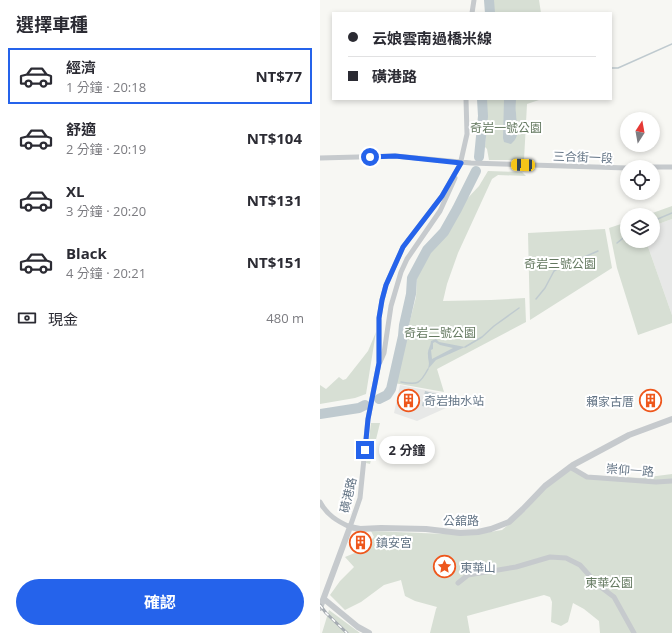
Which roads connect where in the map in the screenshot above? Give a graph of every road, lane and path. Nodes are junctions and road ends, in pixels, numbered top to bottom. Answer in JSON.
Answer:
{"nodes":[{"id":1,"x":474,"y":0,"type":"edge"},
{"id":2,"x":472,"y":12,"type":"edge"},
{"id":3,"x":466,"y":100,"type":"edge"},
{"id":4,"x":320,"y":158,"type":"edge"},
{"id":5,"x":461,"y":163,"type":"junction"},
{"id":6,"x":660,"y":167,"type":"edge"},
{"id":7,"x":672,"y":167,"type":"edge"},
{"id":8,"x":620,"y":168,"type":"edge"},
{"id":9,"x":379,"y":363,"type":"junction"},
{"id":10,"x":672,"y":419,"type":"edge"},
{"id":11,"x":570,"y":467,"type":"junction"},
{"id":12,"x":672,"y":481,"type":"edge"},
{"id":13,"x":320,"y":502,"type":"edge"},
{"id":14,"x":350,"y":527,"type":"junction"},
{"id":15,"x":458,"y":583,"type":"dead end"},
{"id":16,"x":324,"y":599,"type":"junction"},
{"id":17,"x":320,"y":608,"type":"edge"},
{"id":18,"x":369,"y":633,"type":"edge"},
{"id":19,"x":634,"y":633,"type":"edge"}],
"edges":[{"from":1,"to":2,"type":"street"},
{"from":3,"to":5,"type":"street"},
{"from":4,"to":5,"type":"street","name":"三合街一段"},
{"from":5,"to":8,"type":"street","name":"三合街一段"},
{"from":5,"to":9,"type":"street"},
{"from":5,"to":9,"type":"street"},
{"from":6,"to":7,"type":"street"},
{"from":9,"to":14,"type":"street","name":"磺港路"},
{"from":10,"to":11,"type":"street","name":"公舘路"},
{"from":11,"to":12,"type":"street","name":"崇仰一路"},
{"from":11,"to":14,"type":"street","name":"公舘路"},
{"from":13,"to":14,"type":"street"},
{"from":14,"to":16,"type":"street"},
{"from":15,"to":19,"type":"street"},
{"from":16,"to":17,"type":"street"},
{"from":16,"to":18,"type":"street"}]}
